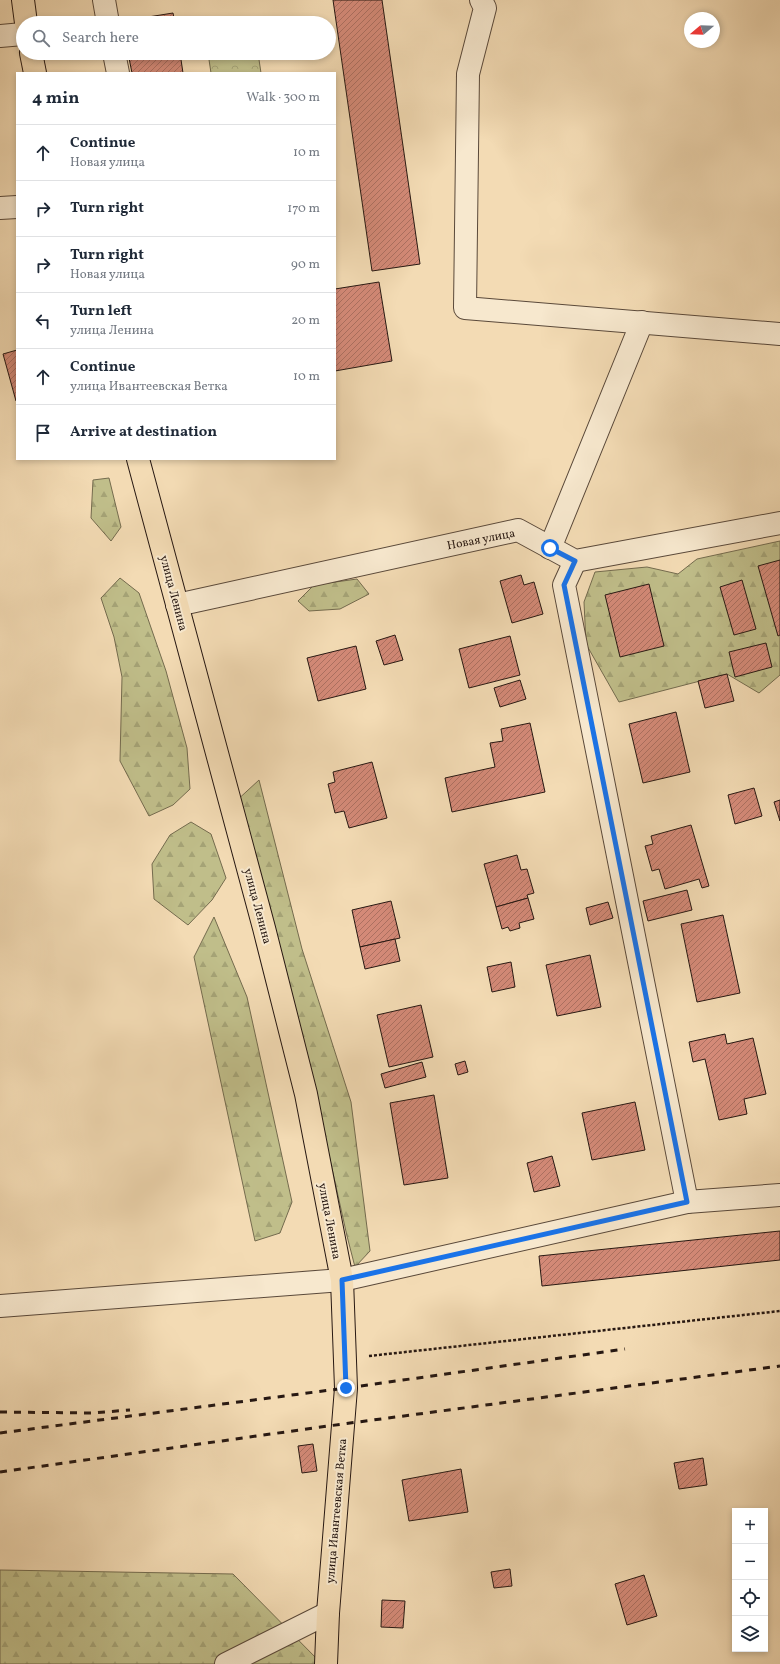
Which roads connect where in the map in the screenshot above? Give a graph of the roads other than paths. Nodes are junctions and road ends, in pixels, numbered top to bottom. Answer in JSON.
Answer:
{"nodes":[{"id":1,"x":23,"y":0,"type":"edge"},
{"id":2,"x":104,"y":0,"type":"edge"},
{"id":3,"x":481,"y":0,"type":"edge"},
{"id":4,"x":25,"y":16,"type":"edge"},
{"id":5,"x":107,"y":16,"type":"edge"},
{"id":6,"x":16,"y":35,"type":"edge"},
{"id":7,"x":0,"y":36,"type":"edge"},
{"id":8,"x":32,"y":60,"type":"edge"},
{"id":9,"x":115,"y":60,"type":"edge"},
{"id":10,"x":35,"y":72,"type":"edge"},
{"id":11,"x":118,"y":72,"type":"edge"},
{"id":12,"x":16,"y":206,"type":"edge"},
{"id":13,"x":0,"y":208,"type":"edge"},
{"id":14,"x":642,"y":322,"type":"junction"},
{"id":15,"x":780,"y":334,"type":"edge"},
{"id":16,"x":138,"y":460,"type":"edge"},
{"id":17,"x":780,"y":523,"type":"edge"},
{"id":18,"x":550,"y":548,"type":"junction"},
{"id":19,"x":575,"y":561,"type":"junction"},
{"id":20,"x":177,"y":605,"type":"junction"},
{"id":21,"x":780,"y":1195,"type":"edge"},
{"id":22,"x":687,"y":1202,"type":"junction"},
{"id":23,"x":342,"y":1280,"type":"junction"},
{"id":24,"x":0,"y":1306,"type":"edge"},
{"id":25,"x":346,"y":1359,"type":"joint"},
{"id":26,"x":328,"y":1612,"type":"junction"},
{"id":27,"x":226,"y":1664,"type":"edge"},
{"id":28,"x":326,"y":1664,"type":"edge"}],
"edges":[{"from":1,"to":4,"type":"main road"},
{"from":2,"to":5,"type":"street"},
{"from":3,"to":14,"type":"street"},
{"from":6,"to":7,"type":"street"},
{"from":8,"to":10,"type":"main road"},
{"from":9,"to":11,"type":"street"},
{"from":12,"to":13,"type":"street"},
{"from":14,"to":15,"type":"street"},
{"from":14,"to":18,"type":"street"},
{"from":16,"to":20,"type":"main road","name":"улица Ленина"},
{"from":17,"to":19,"type":"street"},
{"from":18,"to":19,"type":"street","name":"Новая улица"},
{"from":18,"to":20,"type":"street","name":"Новая улица"},
{"from":19,"to":22,"type":"street"},
{"from":20,"to":23,"type":"main road","name":"улица Ленина"},
{"from":21,"to":22,"type":"street"},
{"from":22,"to":23,"type":"street"},
{"from":23,"to":24,"type":"street"},
{"from":23,"to":25,"type":"main road","name":"улица Ленина"},
{"from":25,"to":26,"type":"main road","name":"улица Ивантеевская Ветка"},
{"from":26,"to":27,"type":"street"},
{"from":26,"to":28,"type":"main road","name":"улица Ивантеевская Ветка"}]}
